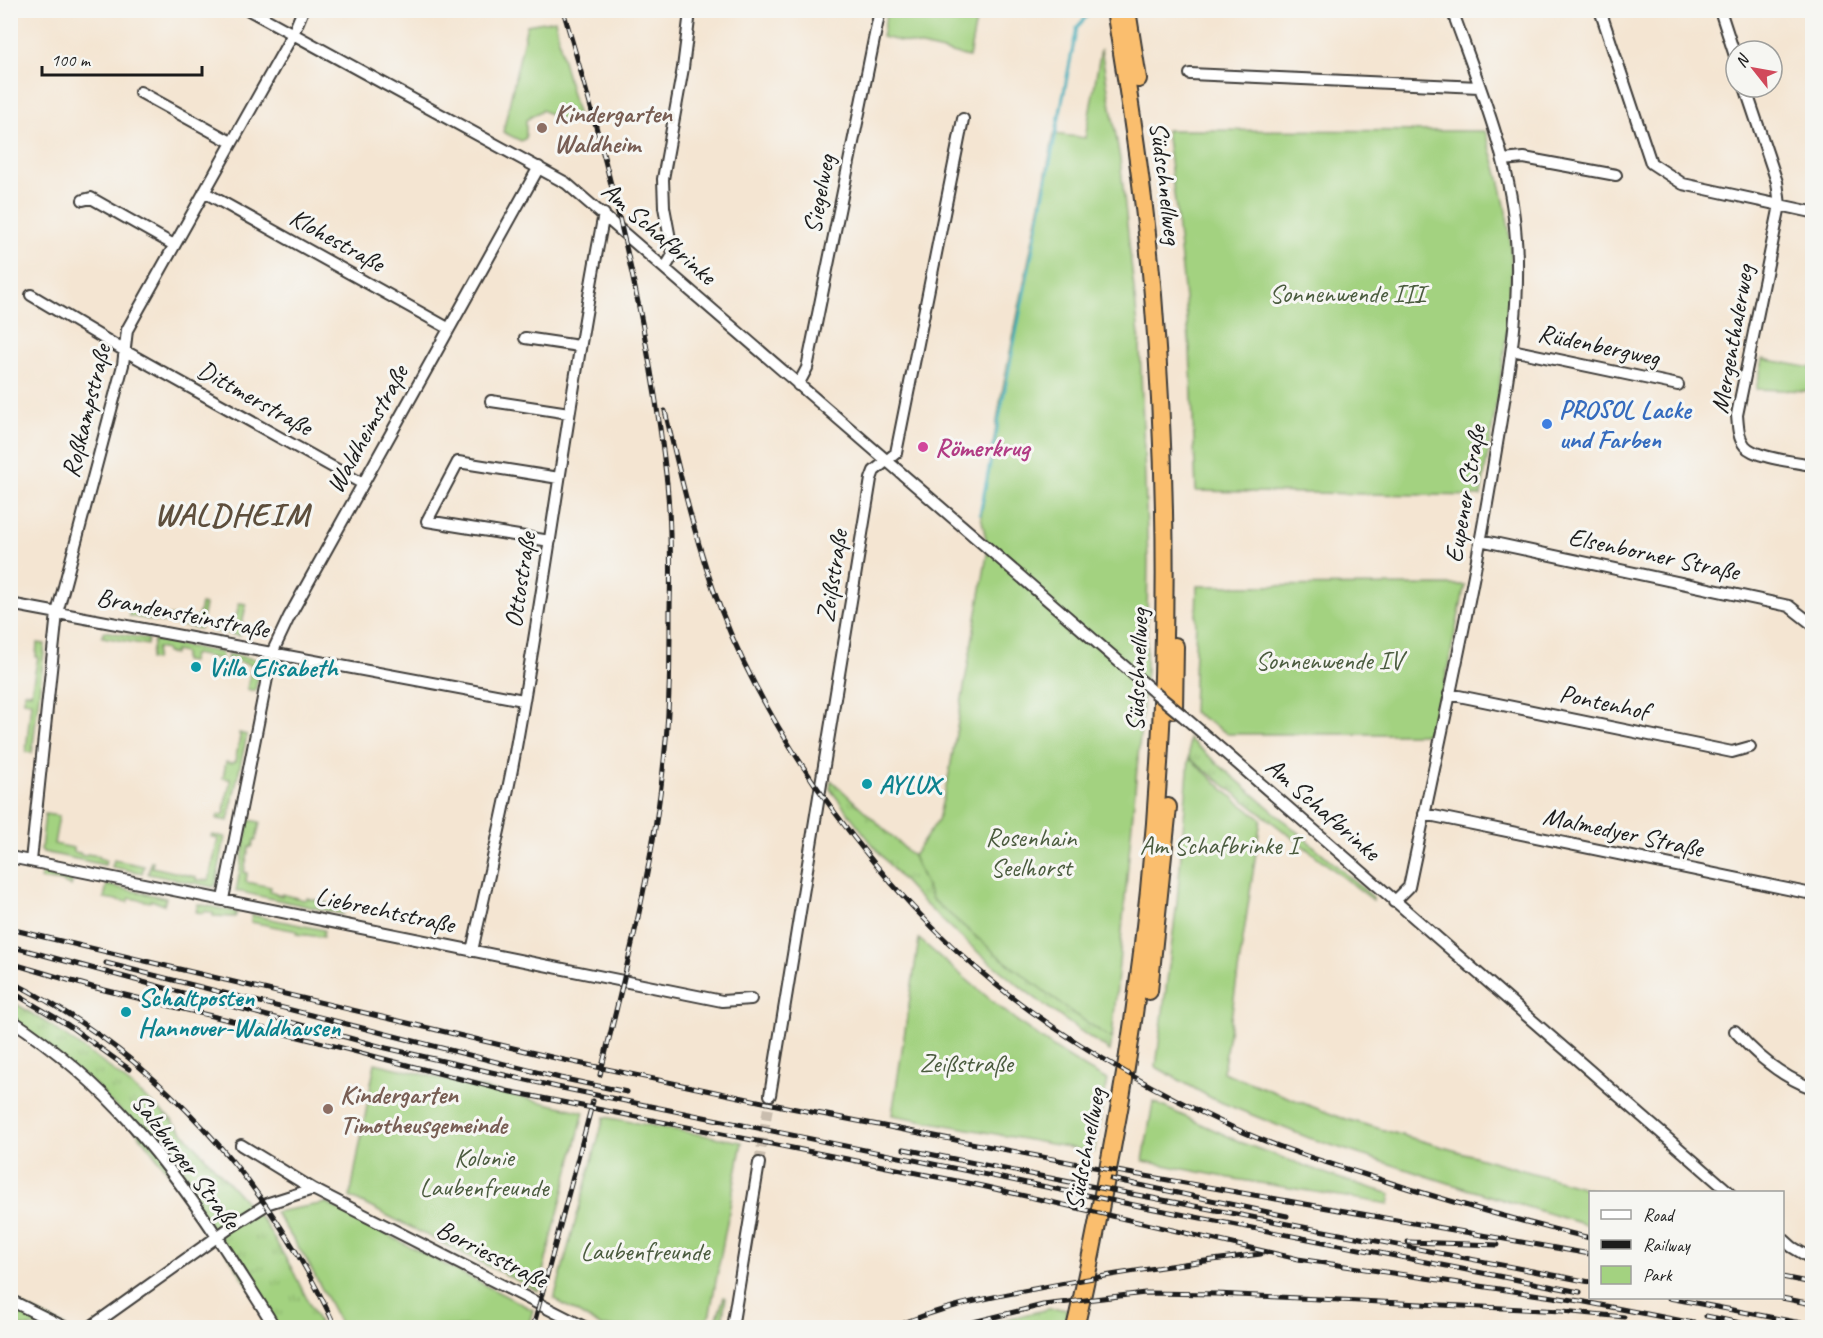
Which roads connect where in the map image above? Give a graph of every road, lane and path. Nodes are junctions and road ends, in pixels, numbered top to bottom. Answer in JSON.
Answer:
{"nodes":[{"id":1,"x":249,"y":10,"type":"edge"},
{"id":2,"x":303,"y":10,"type":"edge"},
{"id":3,"x":880,"y":10,"type":"edge"},
{"id":4,"x":1115,"y":10,"type":"edge"},
{"id":5,"x":1127,"y":10,"type":"edge"},
{"id":6,"x":1452,"y":10,"type":"edge"},
{"id":7,"x":1600,"y":10,"type":"edge"},
{"id":8,"x":1720,"y":10,"type":"edge"},
{"id":9,"x":689,"y":20,"type":"dead end"},
{"id":10,"x":293,"y":34,"type":"junction"},
{"id":11,"x":1729,"y":39,"type":"edge"},
{"id":12,"x":1190,"y":74,"type":"dead end"},
{"id":13,"x":1479,"y":87,"type":"junction"},
{"id":14,"x":140,"y":92,"type":"dead end"},
{"id":15,"x":1749,"y":99,"type":"edge"},
{"id":16,"x":963,"y":119,"type":"dead end"},
{"id":17,"x":231,"y":142,"type":"junction"},
{"id":18,"x":1503,"y":160,"type":"junction"},
{"id":19,"x":539,"y":167,"type":"junction"},
{"id":20,"x":1616,"y":175,"type":"dead end"},
{"id":21,"x":204,"y":192,"type":"junction"},
{"id":22,"x":83,"y":200,"type":"dead end"},
{"id":23,"x":1780,"y":205,"type":"junction"},
{"id":24,"x":1812,"y":212,"type":"edge"},
{"id":25,"x":604,"y":214,"type":"junction"},
{"id":26,"x":174,"y":245,"type":"junction"},
{"id":27,"x":665,"y":268,"type":"junction"},
{"id":28,"x":31,"y":295,"type":"dead end"},
{"id":29,"x":448,"y":328,"type":"junction"},
{"id":30,"x":525,"y":338,"type":"dead end"},
{"id":31,"x":579,"y":346,"type":"junction"},
{"id":32,"x":1512,"y":350,"type":"junction"},
{"id":33,"x":126,"y":351,"type":"junction"},
{"id":34,"x":798,"y":385,"type":"junction"},
{"id":35,"x":1678,"y":385,"type":"dead end"},
{"id":36,"x":491,"y":401,"type":"dead end"},
{"id":37,"x":569,"y":413,"type":"junction"},
{"id":38,"x":886,"y":461,"type":"junction"},
{"id":39,"x":1812,"y":465,"type":"edge"},
{"id":40,"x":559,"y":478,"type":"junction"},
{"id":41,"x":363,"y":484,"type":"junction"},
{"id":42,"x":1480,"y":540,"type":"junction"},
{"id":43,"x":550,"y":541,"type":"junction"},
{"id":44,"x":10,"y":604,"type":"edge"},
{"id":45,"x":57,"y":613,"type":"junction"},
{"id":46,"x":1812,"y":624,"type":"edge"},
{"id":47,"x":272,"y":653,"type":"junction"},
{"id":48,"x":1449,"y":694,"type":"junction"},
{"id":49,"x":523,"y":700,"type":"junction"},
{"id":50,"x":1750,"y":747,"type":"dead end"},
{"id":51,"x":1424,"y":814,"type":"junction"},
{"id":52,"x":10,"y":857,"type":"edge"},
{"id":53,"x":31,"y":861,"type":"junction"},
{"id":54,"x":1812,"y":894,"type":"edge"},
{"id":55,"x":223,"y":899,"type":"junction"},
{"id":56,"x":1394,"y":902,"type":"junction"},
{"id":57,"x":472,"y":951,"type":"junction"},
{"id":58,"x":750,"y":999,"type":"dead end"},
{"id":59,"x":10,"y":1019,"type":"edge"},
{"id":60,"x":1735,"y":1031,"type":"dead end"},
{"id":61,"x":1812,"y":1088,"type":"edge"},
{"id":62,"x":770,"y":1095,"type":"tunnel mouth"},
{"id":63,"x":241,"y":1145,"type":"dead end"},
{"id":64,"x":759,"y":1163,"type":"tunnel mouth"},
{"id":65,"x":313,"y":1188,"type":"junction"},
{"id":66,"x":1728,"y":1191,"type":"edge"},
{"id":67,"x":217,"y":1236,"type":"junction"},
{"id":68,"x":1784,"y":1240,"type":"edge"},
{"id":69,"x":1812,"y":1259,"type":"edge"},
{"id":70,"x":10,"y":1300,"type":"edge"},
{"id":71,"x":66,"y":1328,"type":"edge"},
{"id":72,"x":89,"y":1328,"type":"edge"},
{"id":73,"x":275,"y":1328,"type":"edge"},
{"id":74,"x":586,"y":1328,"type":"edge"},
{"id":75,"x":732,"y":1328,"type":"edge"},
{"id":76,"x":1075,"y":1328,"type":"edge"},
{"id":77,"x":1086,"y":1328,"type":"edge"}],
"edges":[{"from":1,"to":10,"type":"street","name":"Am Schafbrinke"},
{"from":2,"to":10,"type":"street","name":"Roßkampstraße"},
{"from":3,"to":34,"type":"street","name":"Siegelweg"},
{"from":4,"to":76,"type":"highway","name":"Südschnellweg"},
{"from":5,"to":77,"type":"highway","name":"Südschnellweg"},
{"from":6,"to":13,"type":"street","name":"Eupener Straße"},
{"from":7,"to":23,"type":"street"},
{"from":8,"to":11,"type":"street"},
{"from":9,"to":27,"type":"street"},
{"from":10,"to":17,"type":"street","name":"Roßkampstraße"},
{"from":10,"to":19,"type":"street","name":"Am Schafbrinke"},
{"from":12,"to":13,"type":"street"},
{"from":13,"to":18,"type":"street","name":"Eupener Straße"},
{"from":14,"to":17,"type":"street"},
{"from":15,"to":23,"type":"street"},
{"from":16,"to":38,"type":"street"},
{"from":17,"to":21,"type":"street","name":"Roßkampstraße"},
{"from":18,"to":20,"type":"street"},
{"from":18,"to":32,"type":"street","name":"Eupener Straße"},
{"from":19,"to":25,"type":"street","name":"Am Schafbrinke"},
{"from":19,"to":29,"type":"street","name":"Waldheimstraße"},
{"from":21,"to":26,"type":"street","name":"Roßkampstraße"},
{"from":21,"to":29,"type":"street","name":"Klohestraße"},
{"from":22,"to":26,"type":"street"},
{"from":23,"to":24,"type":"street"},
{"from":23,"to":39,"type":"street","name":"Mergenthalerweg"},
{"from":25,"to":27,"type":"street","name":"Am Schafbrinke"},
{"from":25,"to":31,"type":"street","name":"Ottostraße"},
{"from":26,"to":33,"type":"street","name":"Roßkampstraße"},
{"from":27,"to":34,"type":"street","name":"Am Schafbrinke"},
{"from":28,"to":33,"type":"street","name":"Dittmerstraße"},
{"from":29,"to":41,"type":"street","name":"Waldheimstraße"},
{"from":30,"to":31,"type":"street"},
{"from":31,"to":37,"type":"street","name":"Ottostraße"},
{"from":32,"to":35,"type":"street","name":"Rüdenbergweg"},
{"from":32,"to":42,"type":"street","name":"Eupener Straße"},
{"from":33,"to":41,"type":"street","name":"Dittmerstraße"},
{"from":33,"to":45,"type":"street","name":"Roßkampstraße"},
{"from":34,"to":38,"type":"street","name":"Am Schafbrinke"},
{"from":36,"to":37,"type":"street"},
{"from":37,"to":40,"type":"street","name":"Ottostraße"},
{"from":38,"to":56,"type":"street","name":"Am Schafbrinke","bridge":true},
{"from":38,"to":62,"type":"street","name":"Zeißstraße"},
{"from":40,"to":43,"type":"street","name":"Ottostraße"},
{"from":40,"to":43,"type":"street"},
{"from":41,"to":47,"type":"street","name":"Waldheimstraße"},
{"from":42,"to":46,"type":"street","name":"Elsenborner Straße"},
{"from":42,"to":48,"type":"street","name":"Eupener Straße"},
{"from":43,"to":49,"type":"street","name":"Ottostraße"},
{"from":44,"to":45,"type":"street","name":"Brandensteinstraße"},
{"from":45,"to":47,"type":"street","name":"Brandensteinstraße"},
{"from":45,"to":53,"type":"street","name":"Roßkampstraße"},
{"from":47,"to":49,"type":"street","name":"Brandensteinstraße"},
{"from":47,"to":55,"type":"street","name":"Waldheimstraße"},
{"from":48,"to":50,"type":"street","name":"Pontenhof"},
{"from":48,"to":51,"type":"street","name":"Eupener Straße"},
{"from":49,"to":57,"type":"street","name":"Ottostraße"},
{"from":51,"to":54,"type":"street","name":"Malmedyer Straße"},
{"from":51,"to":56,"type":"street","name":"Eupener Straße"},
{"from":52,"to":53,"type":"street","name":"Liebrechtstraße"},
{"from":53,"to":55,"type":"street","name":"Liebrechtstraße"},
{"from":55,"to":57,"type":"street","name":"Liebrechtstraße"},
{"from":56,"to":66,"type":"street","name":"Am Schafbrinke"},
{"from":57,"to":58,"type":"street","name":"Liebrechtstraße"},
{"from":59,"to":67,"type":"street","name":"Salzburger Straße"},
{"from":60,"to":61,"type":"street"},
{"from":63,"to":65,"type":"street","name":"Borriesstraße"},
{"from":64,"to":75,"type":"street"},
{"from":65,"to":67,"type":"street"},
{"from":65,"to":74,"type":"street","name":"Borriesstraße"},
{"from":67,"to":72,"type":"street"},
{"from":67,"to":73,"type":"street","name":"Salzburger Straße"},
{"from":68,"to":69,"type":"street"},
{"from":70,"to":71,"type":"street"}]}
